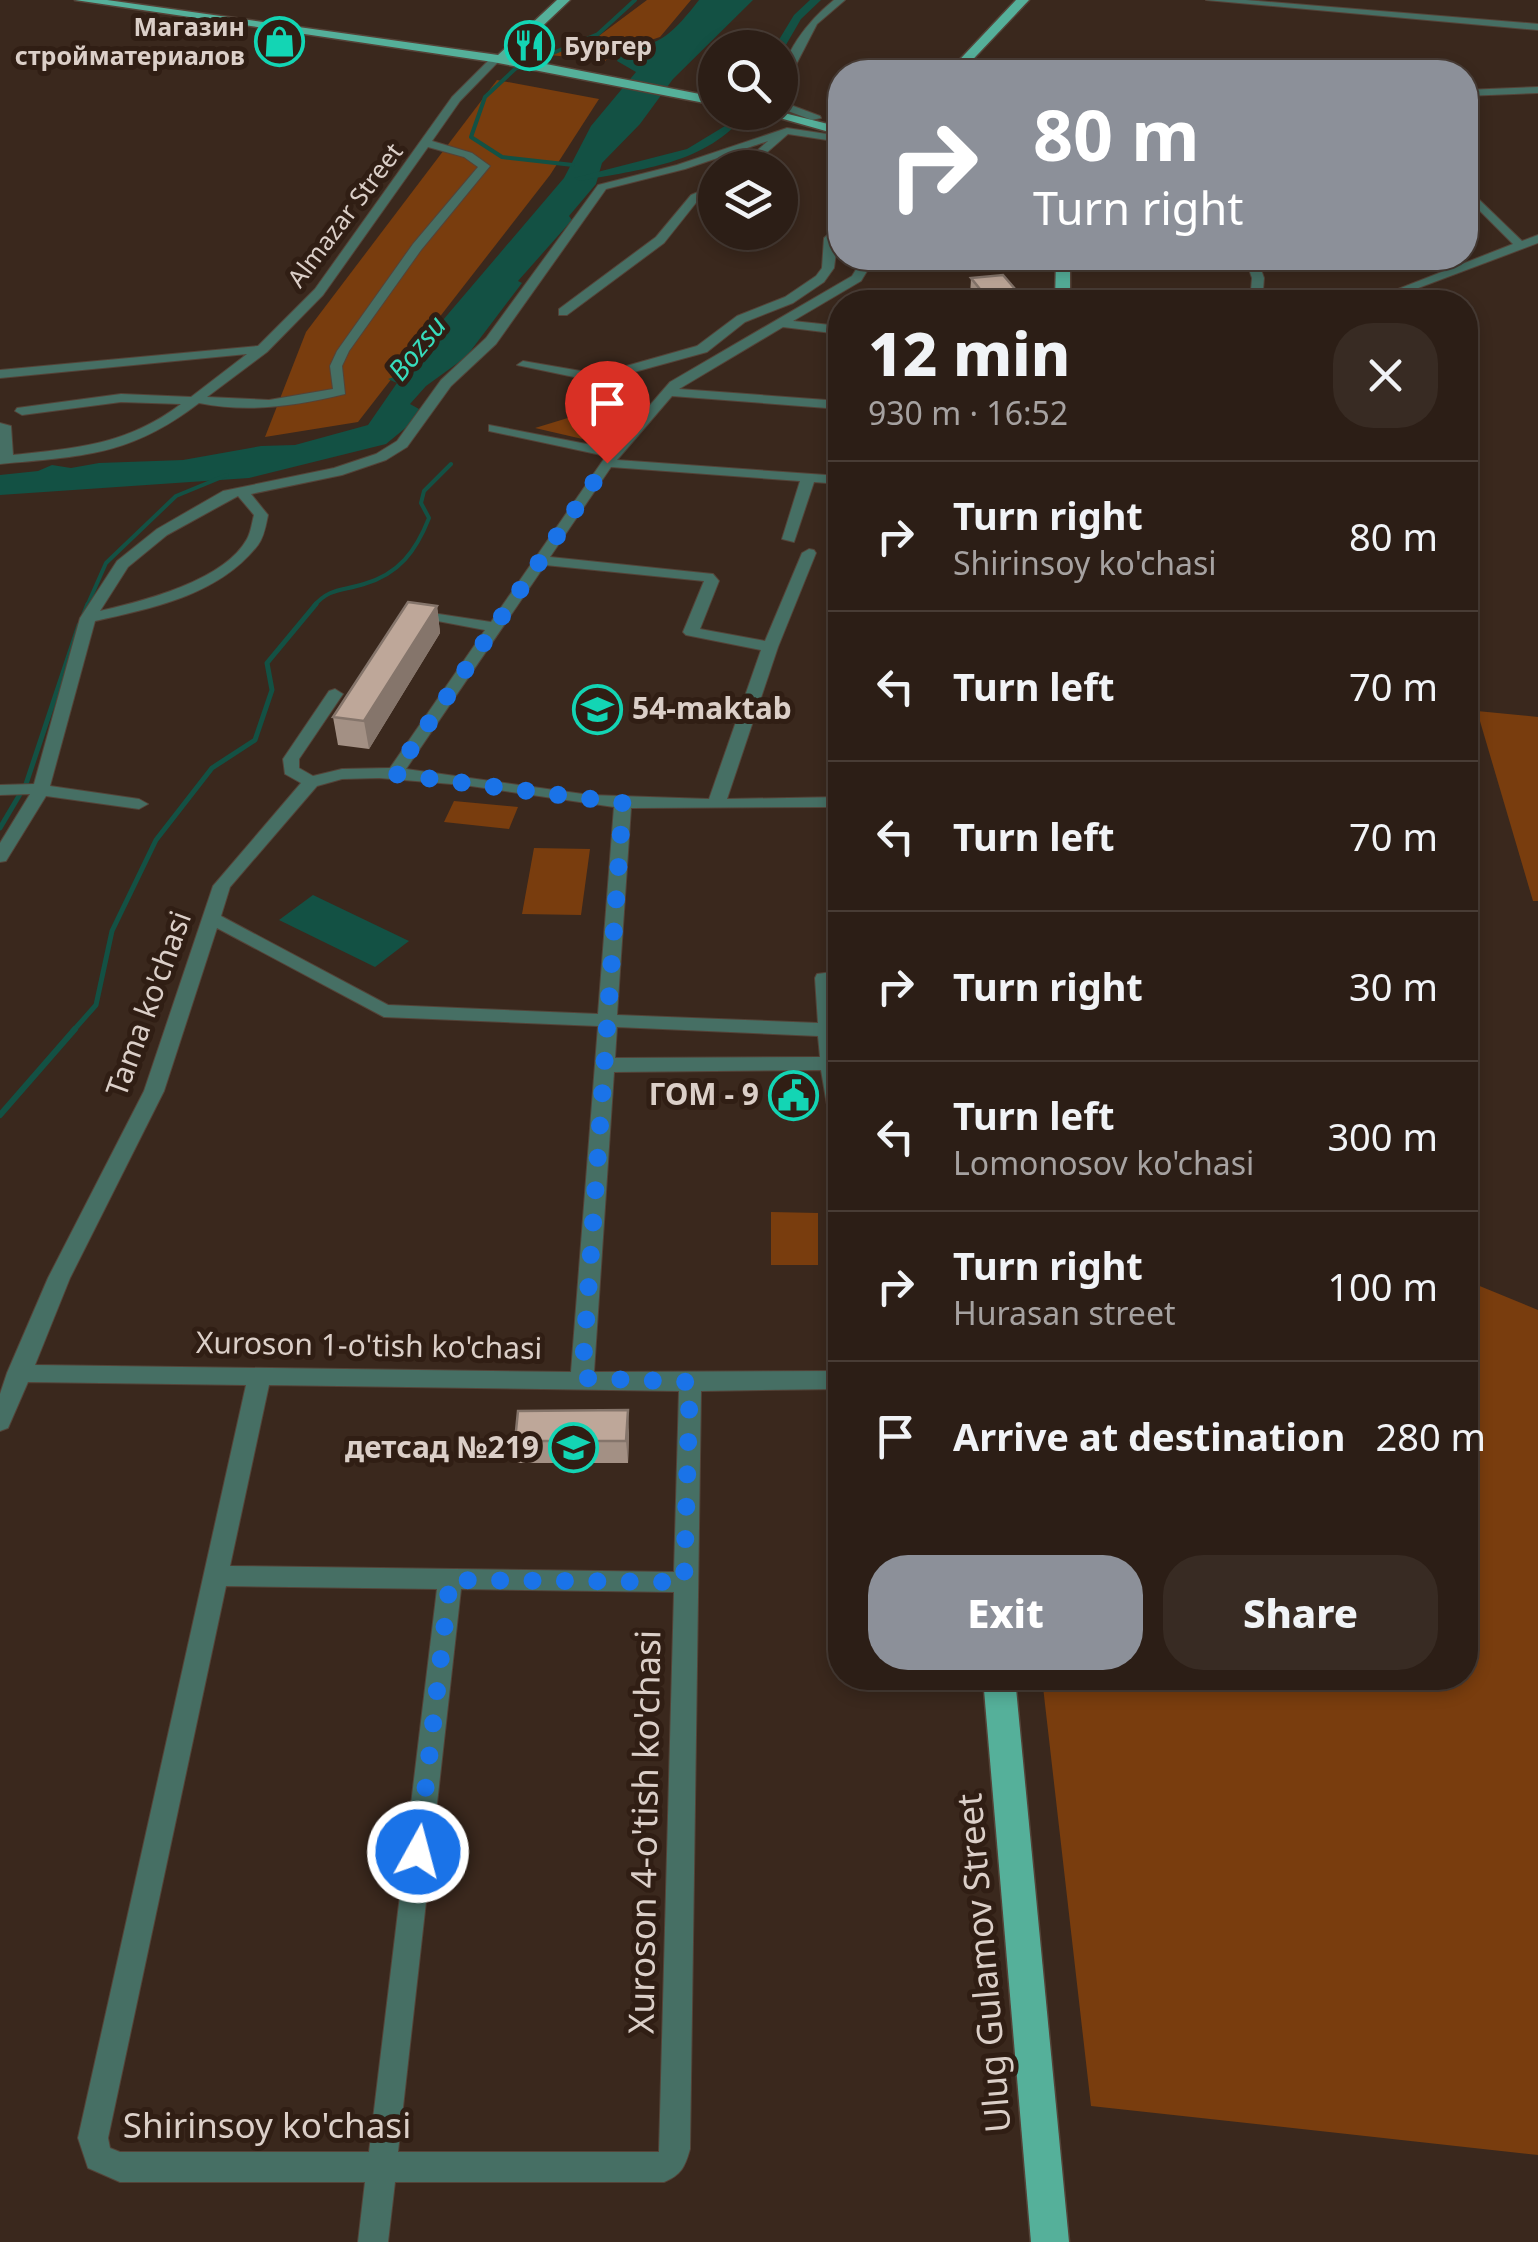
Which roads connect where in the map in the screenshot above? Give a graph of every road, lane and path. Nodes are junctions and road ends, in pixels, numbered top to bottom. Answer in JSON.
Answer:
{"nodes":[{"id":1,"x":81,"y":0,"type":"edge"},
{"id":2,"x":100,"y":0,"type":"edge"},
{"id":3,"x":560,"y":0,"type":"edge"},
{"id":4,"x":840,"y":0,"type":"edge"},
{"id":5,"x":1024,"y":0,"type":"edge"},
{"id":6,"x":1211,"y":0,"type":"edge"},
{"id":7,"x":1248,"y":1,"type":"edge"},
{"id":8,"x":1538,"y":27,"type":"edge"},
{"id":9,"x":518,"y":35,"type":"junction"},
{"id":10,"x":437,"y":46,"type":"junction"},
{"id":11,"x":798,"y":51,"type":"edge"},
{"id":12,"x":498,"y":57,"type":"junction"},
{"id":13,"x":966,"y":60,"type":"edge"},
{"id":14,"x":1538,"y":90,"type":"edge"},
{"id":15,"x":1478,"y":93,"type":"edge"},
{"id":16,"x":698,"y":95,"type":"edge"},
{"id":17,"x":798,"y":112,"type":"edge"},
{"id":18,"x":798,"y":122,"type":"edge"},
{"id":19,"x":828,"y":125,"type":"edge"},
{"id":20,"x":828,"y":129,"type":"edge"},
{"id":21,"x":787,"y":131,"type":"junction"},
{"id":22,"x":828,"y":132,"type":"edge"},
{"id":23,"x":426,"y":143,"type":"junction"},
{"id":24,"x":764,"y":150,"type":"edge"},
{"id":25,"x":698,"y":195,"type":"edge"},
{"id":26,"x":1478,"y":202,"type":"edge"},
{"id":27,"x":1538,"y":239,"type":"edge"},
{"id":28,"x":1519,"y":244,"type":"junction"},
{"id":29,"x":1478,"y":260,"type":"edge"},
{"id":30,"x":828,"y":268,"type":"edge"},
{"id":31,"x":862,"y":270,"type":"edge"},
{"id":32,"x":1453,"y":270,"type":"edge"},
{"id":33,"x":837,"y":290,"type":"edge"},
{"id":34,"x":1402,"y":290,"type":"edge"},
{"id":35,"x":828,"y":295,"type":"edge"},
{"id":36,"x":563,"y":312,"type":"dead end"},
{"id":37,"x":782,"y":323,"type":"junction"},
{"id":38,"x":828,"y":329,"type":"edge"},
{"id":39,"x":262,"y":349,"type":"junction"},
{"id":40,"x":523,"y":365,"type":"dead end"},
{"id":41,"x":643,"y":368,"type":"junction"},
{"id":42,"x":0,"y":374,"type":"edge"},
{"id":43,"x":672,"y":388,"type":"junction"},
{"id":44,"x":195,"y":400,"type":"junction"},
{"id":45,"x":828,"y":404,"type":"edge"},
{"id":46,"x":22,"y":411,"type":"dead end"},
{"id":47,"x":4,"y":426,"type":"dead end"},
{"id":48,"x":494,"y":428,"type":"dead end"},
{"id":49,"x":611,"y":458,"type":"junction"},
{"id":50,"x":3,"y":459,"type":"edge"},
{"id":51,"x":808,"y":478,"type":"junction"},
{"id":52,"x":828,"y":479,"type":"edge"},
{"id":53,"x":242,"y":492,"type":"junction"},
{"id":54,"x":789,"y":539,"type":"dead end"},
{"id":55,"x":809,"y":553,"type":"dead end"},
{"id":56,"x":540,"y":560,"type":"junction"},
{"id":57,"x":409,"y":612,"type":"edge"},
{"id":58,"x":88,"y":618,"type":"junction"},
{"id":59,"x":494,"y":627,"type":"junction"},
{"id":60,"x":770,"y":647,"type":"junction"},
{"id":61,"x":335,"y":694,"type":"dead end"},
{"id":62,"x":394,"y":774,"type":"junction"},
{"id":63,"x":311,"y":782,"type":"junction"},
{"id":64,"x":1,"y":790,"type":"edge"},
{"id":65,"x":36,"y":791,"type":"junction"},
{"id":66,"x":717,"y":802,"type":"junction"},
{"id":67,"x":828,"y":802,"type":"edge"},
{"id":68,"x":623,"y":803,"type":"junction"},
{"id":69,"x":139,"y":804,"type":"dead end"},
{"id":70,"x":0,"y":857,"type":"edge"},
{"id":71,"x":212,"y":918,"type":"junction"},
{"id":72,"x":828,"y":978,"type":"edge"},
{"id":73,"x":608,"y":1022,"type":"junction"},
{"id":74,"x":828,"y":1030,"type":"joint"},
{"id":75,"x":828,"y":1063,"type":"edge"},
{"id":76,"x":605,"y":1066,"type":"junction"},
{"id":77,"x":18,"y":1373,"type":"junction"},
{"id":78,"x":260,"y":1374,"type":"junction"},
{"id":79,"x":582,"y":1378,"type":"junction"},
{"id":80,"x":828,"y":1380,"type":"edge"},
{"id":81,"x":690,"y":1382,"type":"junction"},
{"id":82,"x":0,"y":1422,"type":"edge"},
{"id":83,"x":216,"y":1576,"type":"junction"},
{"id":84,"x":450,"y":1580,"type":"junction"},
{"id":85,"x":684,"y":1582,"type":"junction"},
{"id":86,"x":987,"y":1690,"type":"edge"},
{"id":87,"x":1000,"y":1690,"type":"edge"},
{"id":88,"x":672,"y":2161,"type":"joint"},
{"id":89,"x":382,"y":2164,"type":"junction"},
{"id":90,"x":372,"y":2242,"type":"edge"},
{"id":91,"x":1036,"y":2242,"type":"edge"},
{"id":92,"x":1050,"y":2242,"type":"edge"}],
"edges":[{"from":1,"to":12,"type":"main road"},
{"from":2,"to":10,"type":"main road"},
{"from":3,"to":9,"type":"main road"},
{"from":3,"to":12,"type":"main road"},
{"from":4,"to":11,"type":"street"},
{"from":5,"to":13,"type":"main road"},
{"from":6,"to":7,"type":"street"},
{"from":7,"to":8,"type":"street"},
{"from":9,"to":10,"type":"main road"},
{"from":9,"to":12,"type":"main road"},
{"from":10,"to":12,"type":"main road"},
{"from":12,"to":16,"type":"main road"},
{"from":12,"to":23,"type":"street","name":"Almazar Street"},
{"from":14,"to":15,"type":"street"},
{"from":17,"to":19,"type":"main road"},
{"from":18,"to":20,"type":"main road"},
{"from":21,"to":22,"type":"street"},
{"from":21,"to":24,"type":"street"},
{"from":21,"to":53,"type":"street"},
{"from":23,"to":39,"type":"street","name":"Almazar Street"},
{"from":23,"to":44,"type":"street"},
{"from":25,"to":36,"type":"street"},
{"from":26,"to":28,"type":"street"},
{"from":27,"to":28,"type":"street"},
{"from":28,"to":29,"type":"street"},
{"from":30,"to":41,"type":"street"},
{"from":31,"to":33,"type":"street"},
{"from":32,"to":34,"type":"street"},
{"from":35,"to":37,"type":"street"},
{"from":37,"to":38,"type":"street"},
{"from":37,"to":43,"type":"street"},
{"from":39,"to":42,"type":"street"},
{"from":39,"to":44,"type":"street","name":"Almazar Street"},
{"from":40,"to":41,"type":"street"},
{"from":41,"to":43,"type":"street"},
{"from":43,"to":45,"type":"street"},
{"from":43,"to":49,"type":"street"},
{"from":44,"to":46,"type":"street"},
{"from":44,"to":50,"type":"street","name":"Almazar Street"},
{"from":47,"to":50,"type":"street"},
{"from":48,"to":49,"type":"street"},
{"from":49,"to":51,"type":"street"},
{"from":49,"to":56,"type":"street"},
{"from":51,"to":52,"type":"street"},
{"from":51,"to":54,"type":"street"},
{"from":53,"to":58,"type":"street"},
{"from":53,"to":58,"type":"street"},
{"from":55,"to":60,"type":"street"},
{"from":56,"to":59,"type":"street"},
{"from":56,"to":60,"type":"street"},
{"from":57,"to":59,"type":"street"},
{"from":58,"to":65,"type":"street"},
{"from":59,"to":62,"type":"street"},
{"from":60,"to":66,"type":"street"},
{"from":61,"to":63,"type":"street"},
{"from":62,"to":63,"type":"street"},
{"from":62,"to":68,"type":"street"},
{"from":63,"to":71,"type":"street","name":"Tama ko'chasi"},
{"from":64,"to":65,"type":"street"},
{"from":65,"to":69,"type":"street"},
{"from":65,"to":70,"type":"street"},
{"from":66,"to":67,"type":"street"},
{"from":66,"to":68,"type":"street"},
{"from":68,"to":73,"type":"street"},
{"from":71,"to":73,"type":"street"},
{"from":71,"to":77,"type":"street","name":"Tama ko'chasi"},
{"from":72,"to":74,"type":"street"},
{"from":73,"to":74,"type":"street"},
{"from":73,"to":76,"type":"street"},
{"from":75,"to":76,"type":"street"},
{"from":76,"to":79,"type":"street"},
{"from":77,"to":78,"type":"street","name":"Хuroson 1-o'tish ko'chasi"},
{"from":77,"to":82,"type":"street","name":"Tama ko'chasi"},
{"from":78,"to":79,"type":"street","name":"Хuroson 1-o'tish ko'chasi"},
{"from":78,"to":83,"type":"street","name":"Shirinsoy ko'chasi"},
{"from":79,"to":81,"type":"street","name":"Хuroson 1-o'tish ko'chasi"},
{"from":80,"to":81,"type":"street","name":"Хuroson 1-o'tish ko'chasi"},
{"from":81,"to":85,"type":"street","name":"Xuroson 4-o'tish ko'chasi"},
{"from":83,"to":84,"type":"street"},
{"from":83,"to":89,"type":"street","name":"Shirinsoy ko'chasi"},
{"from":84,"to":85,"type":"street"},
{"from":84,"to":89,"type":"street"},
{"from":85,"to":88,"type":"street","name":"Xuroson 4-o'tish ko'chasi"},
{"from":86,"to":91,"type":"main road","name":"Ulug Gulamov Street"},
{"from":87,"to":92,"type":"main road","name":"Ulug Gulamov Street"},
{"from":88,"to":89,"type":"street","name":"Shirinsoy ko'chasi"},
{"from":89,"to":90,"type":"street"}]}
